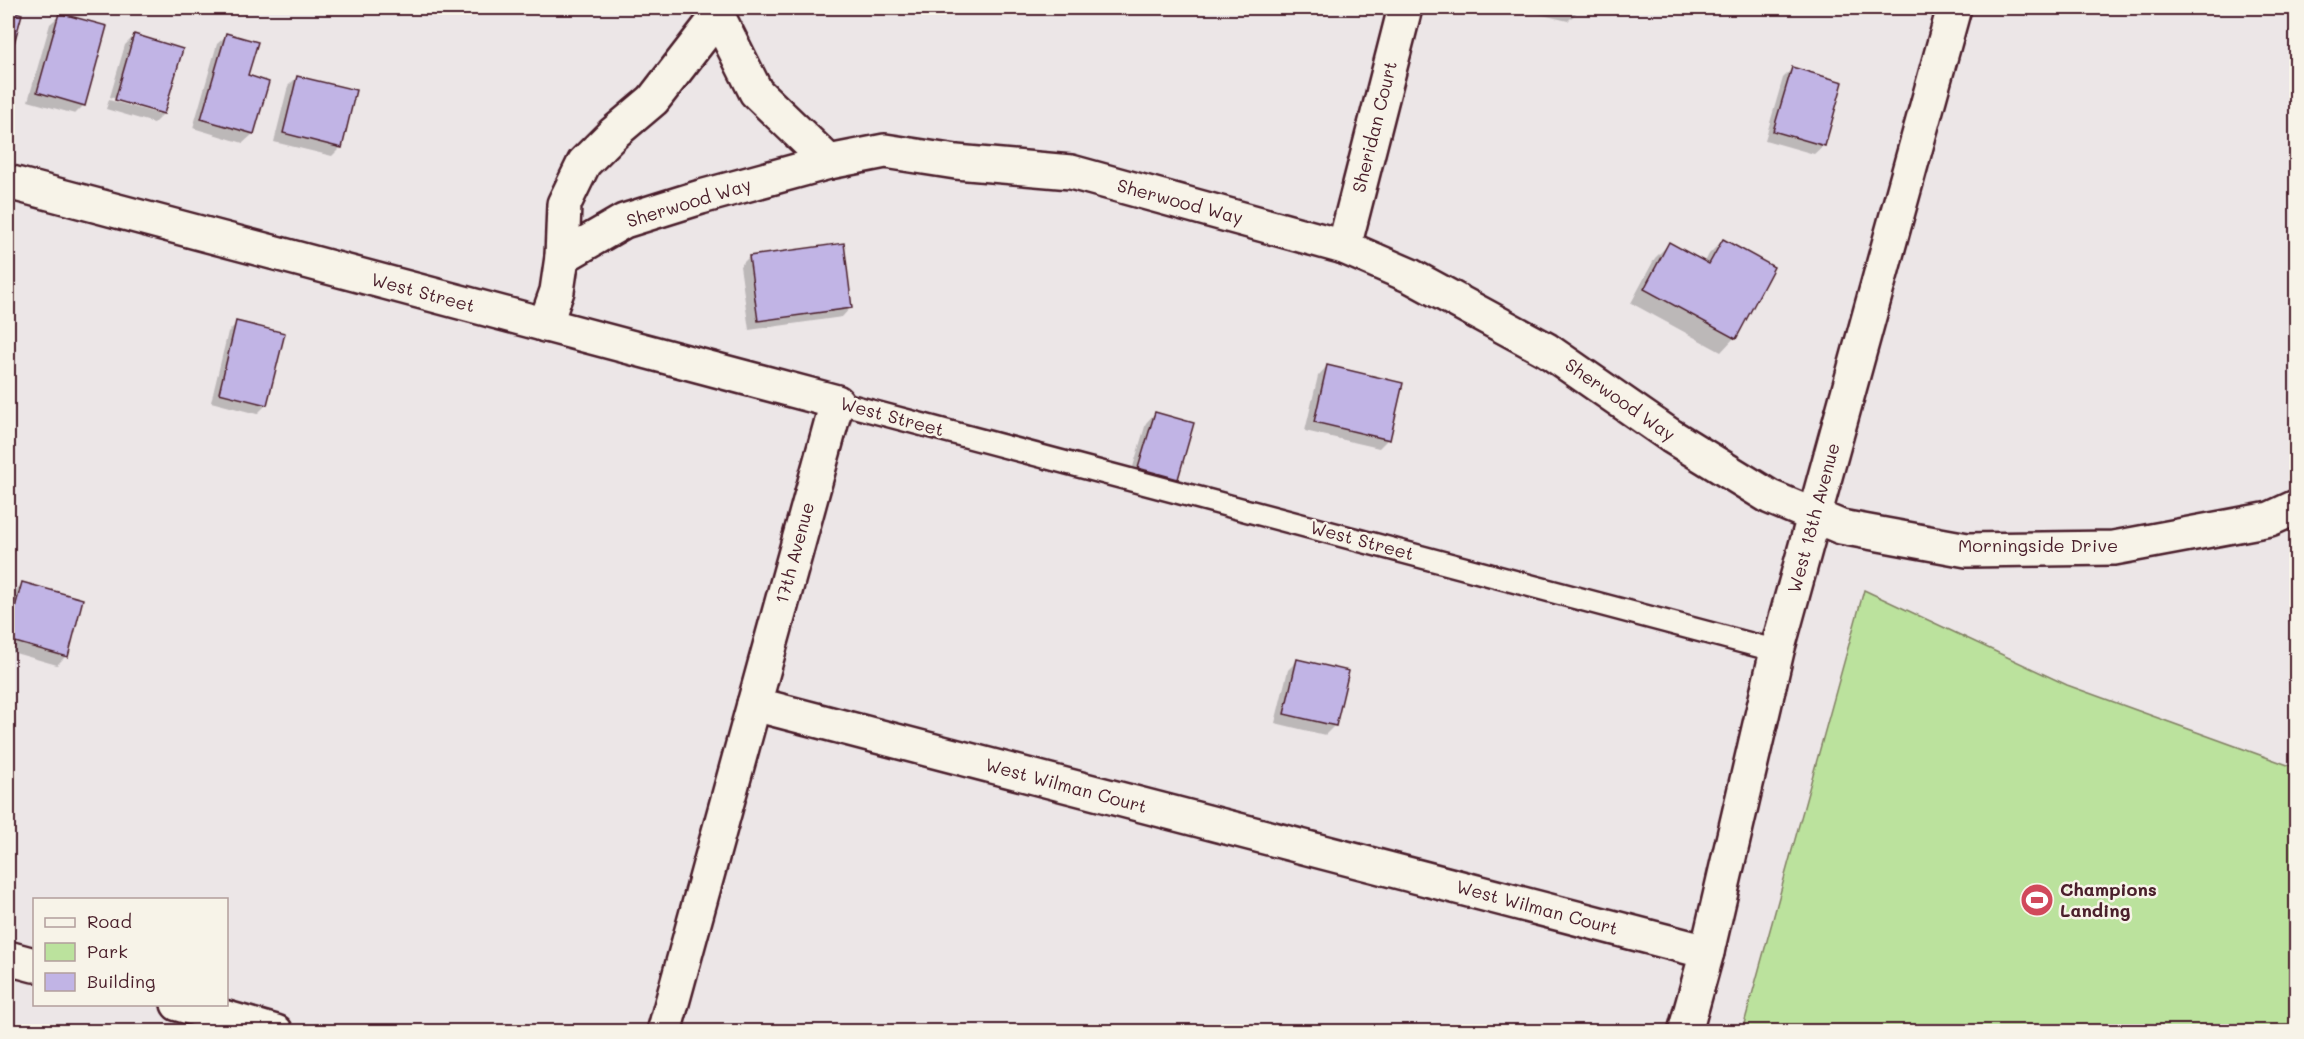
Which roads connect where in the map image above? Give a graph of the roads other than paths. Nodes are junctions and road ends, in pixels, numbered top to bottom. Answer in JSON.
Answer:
{"nodes":[{"id":1,"x":1405,"y":8,"type":"edge"},
{"id":2,"x":1954,"y":8,"type":"edge"},
{"id":3,"x":717,"y":12,"type":"edge"},
{"id":4,"x":830,"y":162,"type":"junction"},
{"id":5,"x":8,"y":182,"type":"edge"},
{"id":6,"x":1344,"y":247,"type":"junction"},
{"id":7,"x":562,"y":257,"type":"junction"},
{"id":8,"x":545,"y":325,"type":"junction"},
{"id":9,"x":837,"y":402,"type":"junction"},
{"id":10,"x":2296,"y":507,"type":"edge"},
{"id":11,"x":1814,"y":517,"type":"junction"},
{"id":12,"x":1777,"y":651,"type":"junction"},
{"id":13,"x":754,"y":704,"type":"junction"},
{"id":14,"x":1707,"y":952,"type":"junction"},
{"id":15,"x":8,"y":958,"type":"edge"},
{"id":16,"x":33,"y":965,"type":"edge"},
{"id":17,"x":182,"y":1006,"type":"edge"},
{"id":18,"x":276,"y":1032,"type":"edge"},
{"id":19,"x":664,"y":1032,"type":"edge"},
{"id":20,"x":1685,"y":1032,"type":"edge"}],
"edges":[{"from":1,"to":6,"type":"street","name":"Sheridan Court"},
{"from":2,"to":11,"type":"street","name":"West 18th Avenue"},
{"from":3,"to":4,"type":"street"},
{"from":3,"to":7,"type":"street"},
{"from":4,"to":6,"type":"street","name":"Sherwood Way"},
{"from":4,"to":7,"type":"street","name":"Sherwood Way"},
{"from":5,"to":8,"type":"street","name":"West Street"},
{"from":6,"to":11,"type":"street","name":"Sherwood Way"},
{"from":7,"to":8,"type":"street"},
{"from":8,"to":9,"type":"street","name":"West Street"},
{"from":9,"to":12,"type":"lane","name":"West Street"},
{"from":9,"to":13,"type":"street","name":"17th Avenue"},
{"from":10,"to":11,"type":"street","name":"Morningside Drive"},
{"from":11,"to":12,"type":"street","name":"West 18th Avenue"},
{"from":12,"to":14,"type":"street","name":"West 18th Avenue"},
{"from":13,"to":14,"type":"street","name":"West Wilman Court"},
{"from":13,"to":19,"type":"street"},
{"from":14,"to":20,"type":"street","name":"West 18th Avenue"},
{"from":15,"to":16,"type":"street"},
{"from":17,"to":18,"type":"street"}]}
